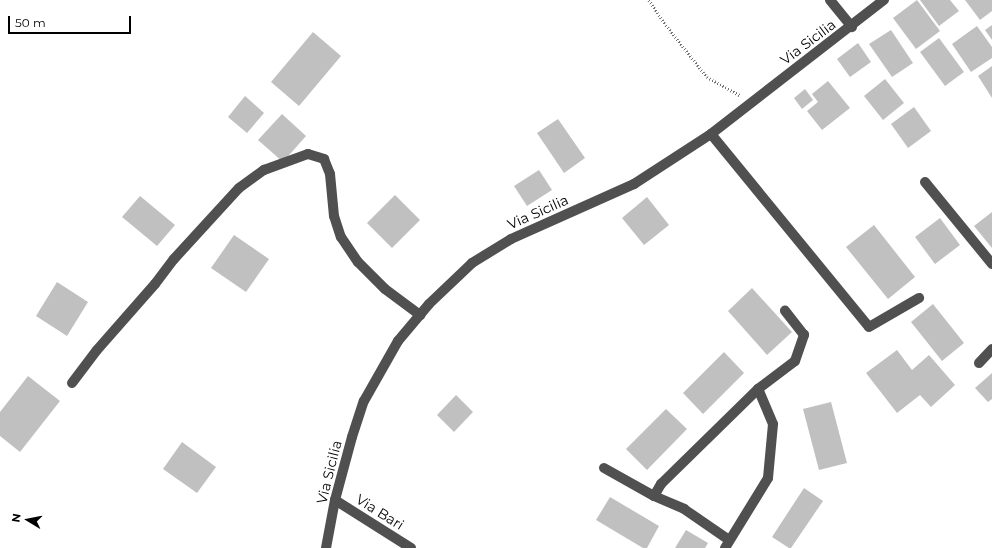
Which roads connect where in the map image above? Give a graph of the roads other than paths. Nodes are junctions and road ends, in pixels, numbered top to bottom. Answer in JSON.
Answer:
{"nodes":[{"id":1,"x":830,"y":0,"type":"edge"},
{"id":2,"x":884,"y":0,"type":"edge"},
{"id":3,"x":852,"y":26,"type":"junction"},
{"id":4,"x":711,"y":134,"type":"junction"},
{"id":5,"x":925,"y":182,"type":"dead end"},
{"id":6,"x":992,"y":264,"type":"edge"},
{"id":7,"x":919,"y":298,"type":"dead end"},
{"id":8,"x":785,"y":311,"type":"dead end"},
{"id":9,"x":420,"y":315,"type":"junction"},
{"id":10,"x":992,"y":349,"type":"edge"},
{"id":11,"x":978,"y":363,"type":"dead end"},
{"id":12,"x":72,"y":383,"type":"dead end"},
{"id":13,"x":758,"y":389,"type":"junction"},
{"id":14,"x":604,"y":468,"type":"dead end"},
{"id":15,"x":654,"y":496,"type":"junction"},
{"id":16,"x":335,"y":500,"type":"junction"},
{"id":17,"x":727,"y":544,"type":"edge"},
{"id":18,"x":326,"y":548,"type":"edge"},
{"id":19,"x":411,"y":548,"type":"edge"}],
"edges":[{"from":1,"to":3,"type":"street"},
{"from":2,"to":3,"type":"street","name":"Via Sicilia"},
{"from":3,"to":4,"type":"street","name":"Via Sicilia"},
{"from":4,"to":7,"type":"street"},
{"from":4,"to":9,"type":"street","name":"Via Sicilia"},
{"from":5,"to":6,"type":"street"},
{"from":8,"to":13,"type":"street"},
{"from":9,"to":12,"type":"street"},
{"from":9,"to":16,"type":"street","name":"Via Sicilia"},
{"from":10,"to":11,"type":"street"},
{"from":13,"to":15,"type":"street"},
{"from":13,"to":17,"type":"street"},
{"from":14,"to":15,"type":"street"},
{"from":15,"to":17,"type":"street"},
{"from":16,"to":18,"type":"street","name":"Via Sicilia"},
{"from":16,"to":19,"type":"street","name":"Via Bari"}]}
